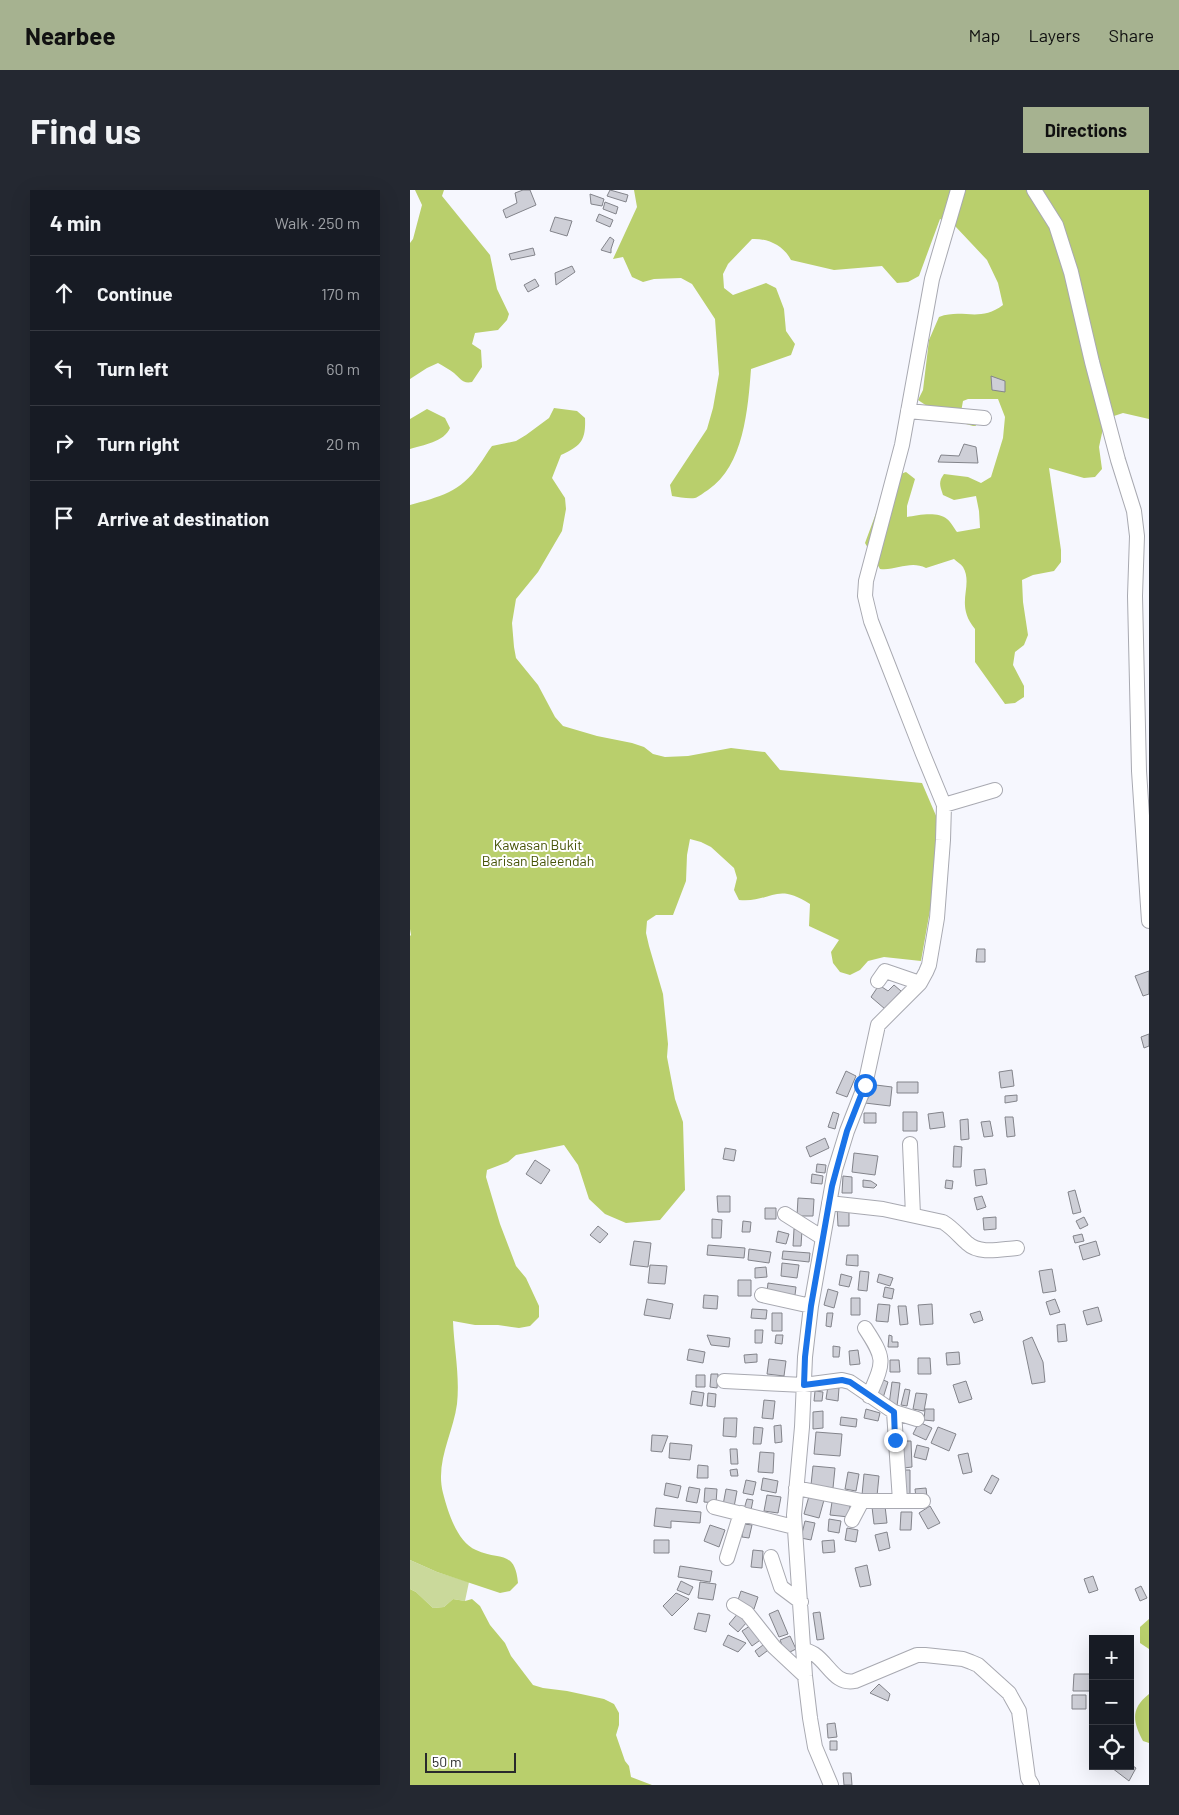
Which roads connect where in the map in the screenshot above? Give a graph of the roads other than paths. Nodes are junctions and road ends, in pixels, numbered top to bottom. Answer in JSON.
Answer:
{"nodes":[{"id":1,"x":958,"y":190,"type":"edge"},
{"id":2,"x":1034,"y":190,"type":"edge"},
{"id":3,"x":908,"y":411,"type":"junction"},
{"id":4,"x":984,"y":418,"type":"dead end"},
{"id":5,"x":994,"y":790,"type":"dead end"},
{"id":6,"x":944,"y":805,"type":"junction"},
{"id":7,"x":1149,"y":920,"type":"edge"},
{"id":8,"x":878,"y":981,"type":"dead end"},
{"id":9,"x":920,"y":983,"type":"junction"},
{"id":10,"x":910,"y":1144,"type":"dead end"},
{"id":11,"x":829,"y":1203,"type":"junction"},
{"id":12,"x":785,"y":1214,"type":"dead end"},
{"id":13,"x":913,"y":1215,"type":"junction"},
{"id":14,"x":823,"y":1238,"type":"junction"},
{"id":15,"x":1017,"y":1248,"type":"dead end"},
{"id":16,"x":762,"y":1295,"type":"dead end"},
{"id":17,"x":811,"y":1306,"type":"junction"},
{"id":18,"x":865,"y":1328,"type":"dead end"},
{"id":19,"x":724,"y":1381,"type":"dead end"},
{"id":20,"x":804,"y":1385,"type":"junction"},
{"id":21,"x":869,"y":1396,"type":"junction"},
{"id":22,"x":894,"y":1412,"type":"junction"},
{"id":23,"x":917,"y":1419,"type":"dead end"},
{"id":24,"x":796,"y":1488,"type":"junction"},
{"id":25,"x":862,"y":1501,"type":"junction"},
{"id":26,"x":900,"y":1501,"type":"junction"},
{"id":27,"x":923,"y":1501,"type":"dead end"},
{"id":28,"x":714,"y":1507,"type":"dead end"},
{"id":29,"x":741,"y":1514,"type":"junction"},
{"id":30,"x":852,"y":1520,"type":"dead end"},
{"id":31,"x":794,"y":1527,"type":"junction"},
{"id":32,"x":770,"y":1557,"type":"dead end"},
{"id":33,"x":728,"y":1558,"type":"dead end"},
{"id":34,"x":801,"y":1602,"type":"junction"},
{"id":35,"x":734,"y":1605,"type":"dead end"},
{"id":36,"x":803,"y":1649,"type":"junction"},
{"id":37,"x":805,"y":1676,"type":"junction"},
{"id":38,"x":831,"y":1785,"type":"edge"},
{"id":39,"x":1032,"y":1785,"type":"edge"}],
"edges":[{"from":1,"to":3,"type":"street"},
{"from":2,"to":7,"type":"street"},
{"from":3,"to":4,"type":"street"},
{"from":3,"to":6,"type":"street"},
{"from":5,"to":6,"type":"street"},
{"from":6,"to":9,"type":"street"},
{"from":8,"to":9,"type":"street"},
{"from":9,"to":11,"type":"street"},
{"from":10,"to":13,"type":"street"},
{"from":11,"to":13,"type":"street"},
{"from":11,"to":14,"type":"street"},
{"from":12,"to":14,"type":"street"},
{"from":13,"to":15,"type":"street"},
{"from":14,"to":17,"type":"street"},
{"from":16,"to":17,"type":"street"},
{"from":17,"to":20,"type":"street"},
{"from":18,"to":21,"type":"street"},
{"from":19,"to":20,"type":"street"},
{"from":20,"to":21,"type":"street"},
{"from":20,"to":24,"type":"street"},
{"from":21,"to":22,"type":"street"},
{"from":22,"to":23,"type":"street"},
{"from":22,"to":26,"type":"street"},
{"from":24,"to":25,"type":"street"},
{"from":24,"to":31,"type":"street"},
{"from":25,"to":26,"type":"street"},
{"from":25,"to":30,"type":"street"},
{"from":26,"to":27,"type":"street"},
{"from":28,"to":29,"type":"street"},
{"from":29,"to":31,"type":"street"},
{"from":29,"to":33,"type":"street"},
{"from":31,"to":34,"type":"street"},
{"from":32,"to":34,"type":"street"},
{"from":34,"to":36,"type":"street"},
{"from":35,"to":37,"type":"street"},
{"from":36,"to":37,"type":"street"},
{"from":36,"to":39,"type":"street"},
{"from":37,"to":38,"type":"street"}]}
